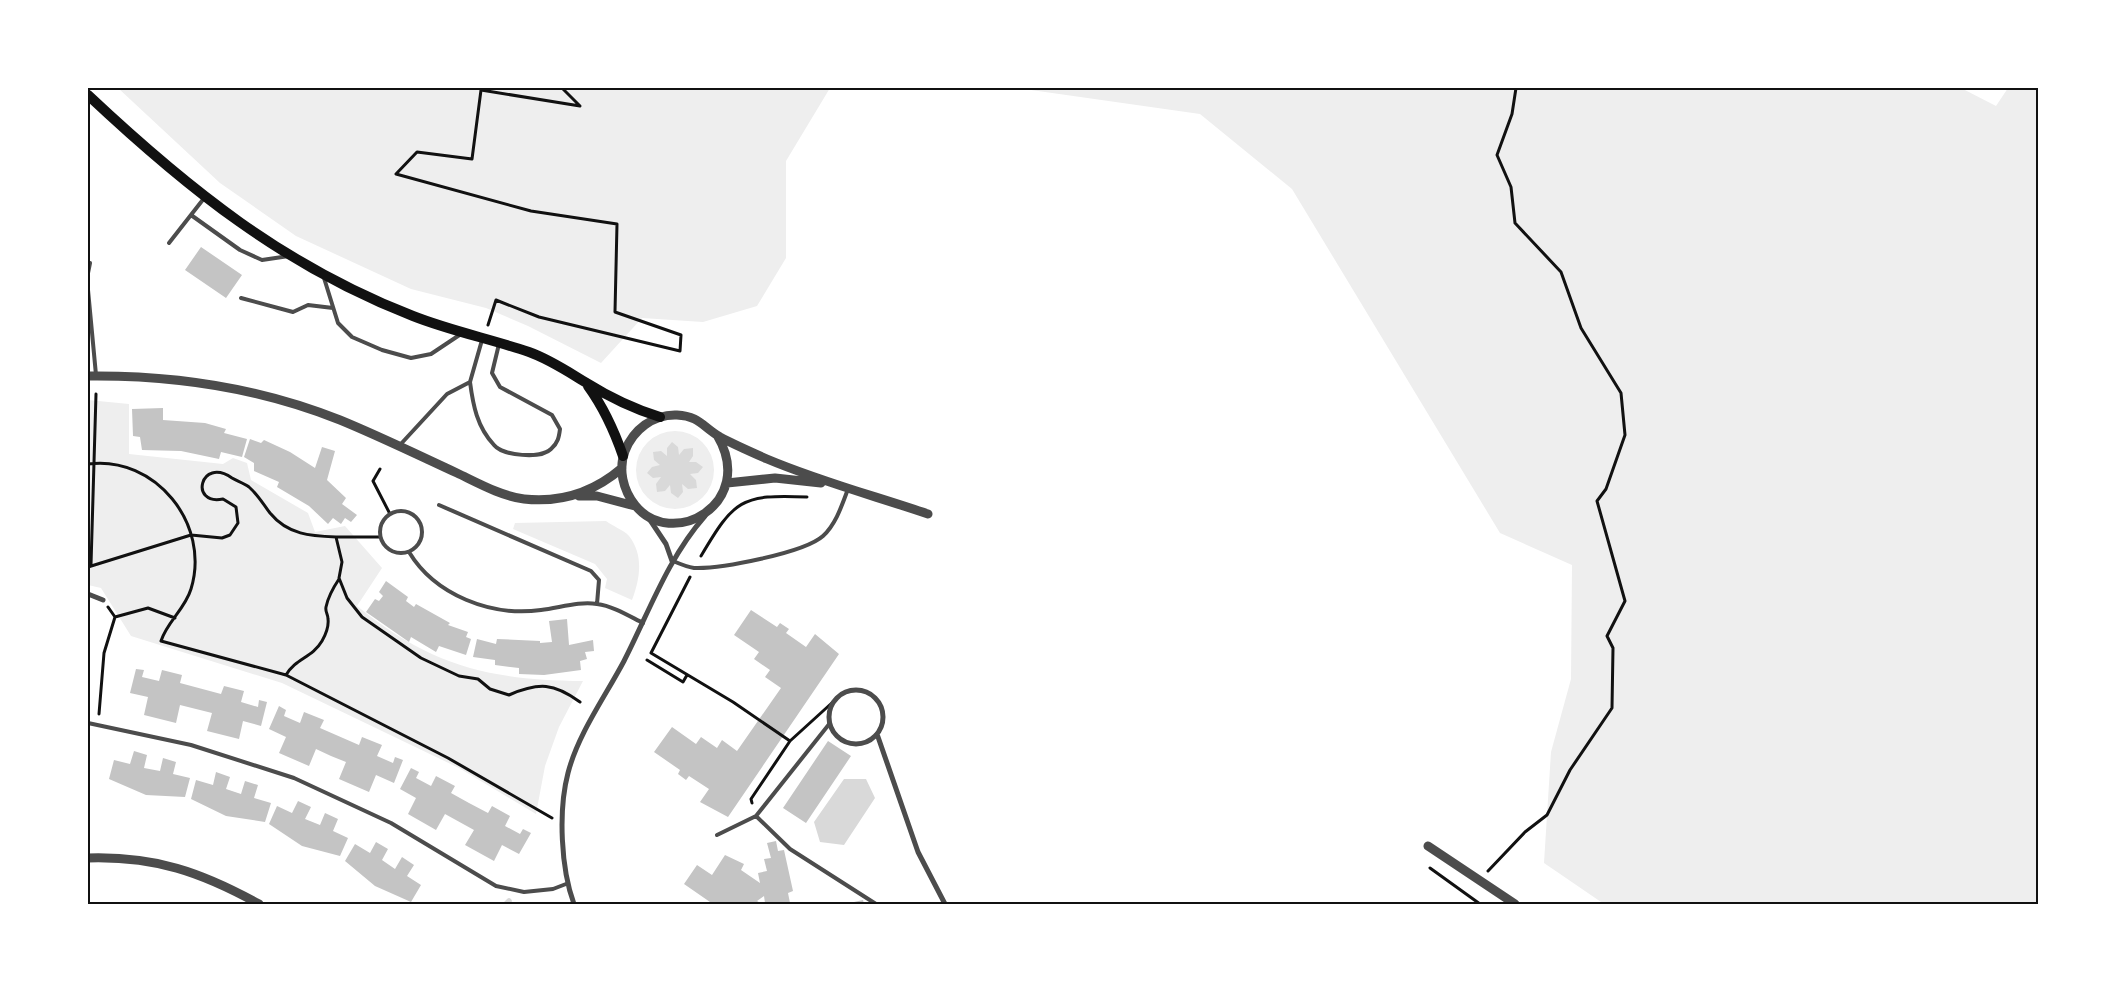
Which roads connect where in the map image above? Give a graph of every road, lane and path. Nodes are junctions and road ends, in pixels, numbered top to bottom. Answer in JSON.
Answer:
{"nodes":[{"id":1,"x":562,"y":88,"type":"edge"},
{"id":2,"x":1516,"y":88,"type":"edge"},
{"id":3,"x":88,"y":95,"type":"edge"},
{"id":4,"x":205,"y":197,"type":"junction"},
{"id":5,"x":191,"y":215,"type":"junction"},
{"id":6,"x":169,"y":243,"type":"dead end"},
{"id":7,"x":289,"y":256,"type":"junction"},
{"id":8,"x":90,"y":263,"type":"dead end"},
{"id":9,"x":88,"y":273,"type":"edge"},
{"id":10,"x":324,"y":276,"type":"junction"},
{"id":11,"x":88,"y":290,"type":"edge"},
{"id":12,"x":241,"y":298,"type":"dead end"},
{"id":13,"x":333,"y":308,"type":"junction"},
{"id":14,"x":463,"y":333,"type":"junction"},
{"id":15,"x":482,"y":340,"type":"junction"},
{"id":16,"x":499,"y":344,"type":"junction"},
{"id":17,"x":92,"y":376,"type":"edge"},
{"id":18,"x":470,"y":382,"type":"junction"},
{"id":19,"x":586,"y":383,"type":"junction"},
{"id":20,"x":96,"y":394,"type":"dead end"},
{"id":21,"x":660,"y":417,"type":"junction"},
{"id":22,"x":717,"y":435,"type":"junction"},
{"id":23,"x":399,"y":446,"type":"junction"},
{"id":24,"x":623,"y":456,"type":"junction"},
{"id":25,"x":93,"y":463,"type":"junction"},
{"id":26,"x":88,"y":464,"type":"edge"},
{"id":27,"x":622,"y":468,"type":"junction"},
{"id":28,"x":380,"y":469,"type":"dead end"},
{"id":29,"x":727,"y":483,"type":"junction"},
{"id":30,"x":848,"y":487,"type":"junction"},
{"id":31,"x":576,"y":495,"type":"junction"},
{"id":32,"x":811,"y":497,"type":"dead end"},
{"id":33,"x":439,"y":505,"type":"dead end"},
{"id":34,"x":635,"y":506,"type":"junction"},
{"id":35,"x":708,"y":512,"type":"junction"},
{"id":36,"x":390,"y":514,"type":"junction"},
{"id":37,"x":928,"y":514,"type":"dead end"},
{"id":38,"x":647,"y":516,"type":"junction"},
{"id":39,"x":192,"y":535,"type":"junction"},
{"id":40,"x":336,"y":537,"type":"junction"},
{"id":41,"x":380,"y":537,"type":"junction"},
{"id":42,"x":409,"y":552,"type":"junction"},
{"id":43,"x":672,"y":561,"type":"junction"},
{"id":44,"x":89,"y":566,"type":"edge"},
{"id":45,"x":695,"y":568,"type":"junction"},
{"id":46,"x":339,"y":578,"type":"junction"},
{"id":47,"x":88,"y":594,"type":"edge"},
{"id":48,"x":103,"y":600,"type":"joint"},
{"id":49,"x":597,"y":604,"type":"junction"},
{"id":50,"x":115,"y":617,"type":"junction"},
{"id":51,"x":175,"y":618,"type":"junction"},
{"id":52,"x":643,"y":623,"type":"junction"},
{"id":53,"x":647,"y":660,"type":"dead end"},
{"id":54,"x":286,"y":675,"type":"junction"},
{"id":55,"x":687,"y":675,"type":"junction"},
{"id":56,"x":834,"y":701,"type":"junction"},
{"id":57,"x":580,"y":702,"type":"dead end"},
{"id":58,"x":830,"y":722,"type":"junction"},
{"id":59,"x":88,"y":723,"type":"edge"},
{"id":60,"x":95,"y":724,"type":"junction"},
{"id":61,"x":876,"y":734,"type":"junction"},
{"id":62,"x":790,"y":741,"type":"junction"},
{"id":63,"x":756,"y":816,"type":"junction"},
{"id":64,"x":563,"y":825,"type":"junction"},
{"id":65,"x":717,"y":835,"type":"dead end"},
{"id":66,"x":1428,"y":846,"type":"dead end"},
{"id":67,"x":88,"y":858,"type":"edge"},
{"id":68,"x":1430,"y":868,"type":"dead end"},
{"id":69,"x":1479,"y":880,"type":"junction"},
{"id":70,"x":566,"y":884,"type":"junction"},
{"id":71,"x":259,"y":904,"type":"edge"},
{"id":72,"x":574,"y":904,"type":"edge"},
{"id":73,"x":876,"y":904,"type":"edge"},
{"id":74,"x":945,"y":904,"type":"edge"},
{"id":75,"x":1480,"y":904,"type":"edge"},
{"id":76,"x":1515,"y":904,"type":"edge"}],
"edges":[{"from":1,"to":15,"type":"path"},
{"from":2,"to":69,"type":"path"},
{"from":3,"to":4,"type":"main road"},
{"from":4,"to":5,"type":"lane"},
{"from":4,"to":7,"type":"main road"},
{"from":5,"to":6,"type":"lane"},
{"from":5,"to":7,"type":"lane"},
{"from":7,"to":10,"type":"main road"},
{"from":8,"to":9,"type":"lane"},
{"from":10,"to":13,"type":"lane"},
{"from":10,"to":14,"type":"main road"},
{"from":11,"to":17,"type":"lane"},
{"from":12,"to":13,"type":"lane"},
{"from":13,"to":14,"type":"lane"},
{"from":14,"to":15,"type":"main road"},
{"from":15,"to":16,"type":"main road"},
{"from":15,"to":18,"type":"lane"},
{"from":16,"to":18,"type":"lane"},
{"from":16,"to":19,"type":"main road"},
{"from":17,"to":23,"type":"street"},
{"from":18,"to":23,"type":"lane"},
{"from":19,"to":21,"type":"main road"},
{"from":19,"to":24,"type":"main road"},
{"from":20,"to":25,"type":"path"},
{"from":21,"to":22,"type":"street"},
{"from":21,"to":24,"type":"street"},
{"from":22,"to":29,"type":"street"},
{"from":22,"to":30,"type":"street"},
{"from":23,"to":31,"type":"street"},
{"from":24,"to":27,"type":"street"},
{"from":25,"to":26,"type":"path"},
{"from":25,"to":39,"type":"path"},
{"from":25,"to":44,"type":"path"},
{"from":27,"to":31,"type":"street"},
{"from":27,"to":34,"type":"street"},
{"from":28,"to":36,"type":"path"},
{"from":29,"to":30,"type":"street"},
{"from":29,"to":35,"type":"street"},
{"from":30,"to":37,"type":"street"},
{"from":30,"to":45,"type":"lane"},
{"from":31,"to":34,"type":"street"},
{"from":32,"to":45,"type":"path"},
{"from":33,"to":49,"type":"lane"},
{"from":34,"to":38,"type":"street"},
{"from":35,"to":38,"type":"street"},
{"from":35,"to":43,"type":"street"},
{"from":36,"to":41,"type":"lane"},
{"from":36,"to":42,"type":"lane"},
{"from":38,"to":43,"type":"street"},
{"from":39,"to":40,"type":"path"},
{"from":39,"to":44,"type":"path"},
{"from":39,"to":51,"type":"path"},
{"from":40,"to":41,"type":"path"},
{"from":40,"to":46,"type":"path"},
{"from":41,"to":42,"type":"lane"},
{"from":42,"to":49,"type":"lane"},
{"from":43,"to":45,"type":"lane"},
{"from":43,"to":52,"type":"street"},
{"from":45,"to":55,"type":"path"},
{"from":46,"to":54,"type":"path"},
{"from":46,"to":57,"type":"path"},
{"from":47,"to":48,"type":"street"},
{"from":48,"to":50,"type":"path"},
{"from":49,"to":52,"type":"lane"},
{"from":50,"to":51,"type":"path"},
{"from":50,"to":60,"type":"path"},
{"from":51,"to":54,"type":"path"},
{"from":52,"to":64,"type":"street"},
{"from":53,"to":55,"type":"path"},
{"from":54,"to":64,"type":"path"},
{"from":55,"to":62,"type":"path"},
{"from":56,"to":58,"type":"street"},
{"from":56,"to":61,"type":"street"},
{"from":56,"to":62,"type":"path"},
{"from":58,"to":61,"type":"street"},
{"from":58,"to":63,"type":"lane"},
{"from":59,"to":60,"type":"lane"},
{"from":60,"to":70,"type":"lane"},
{"from":61,"to":74,"type":"street"},
{"from":62,"to":63,"type":"path"},
{"from":63,"to":65,"type":"lane"},
{"from":63,"to":73,"type":"lane"},
{"from":64,"to":70,"type":"street"},
{"from":66,"to":69,"type":"street"},
{"from":67,"to":71,"type":"street"},
{"from":68,"to":75,"type":"path"},
{"from":69,"to":76,"type":"street"},
{"from":70,"to":72,"type":"street"}]}
